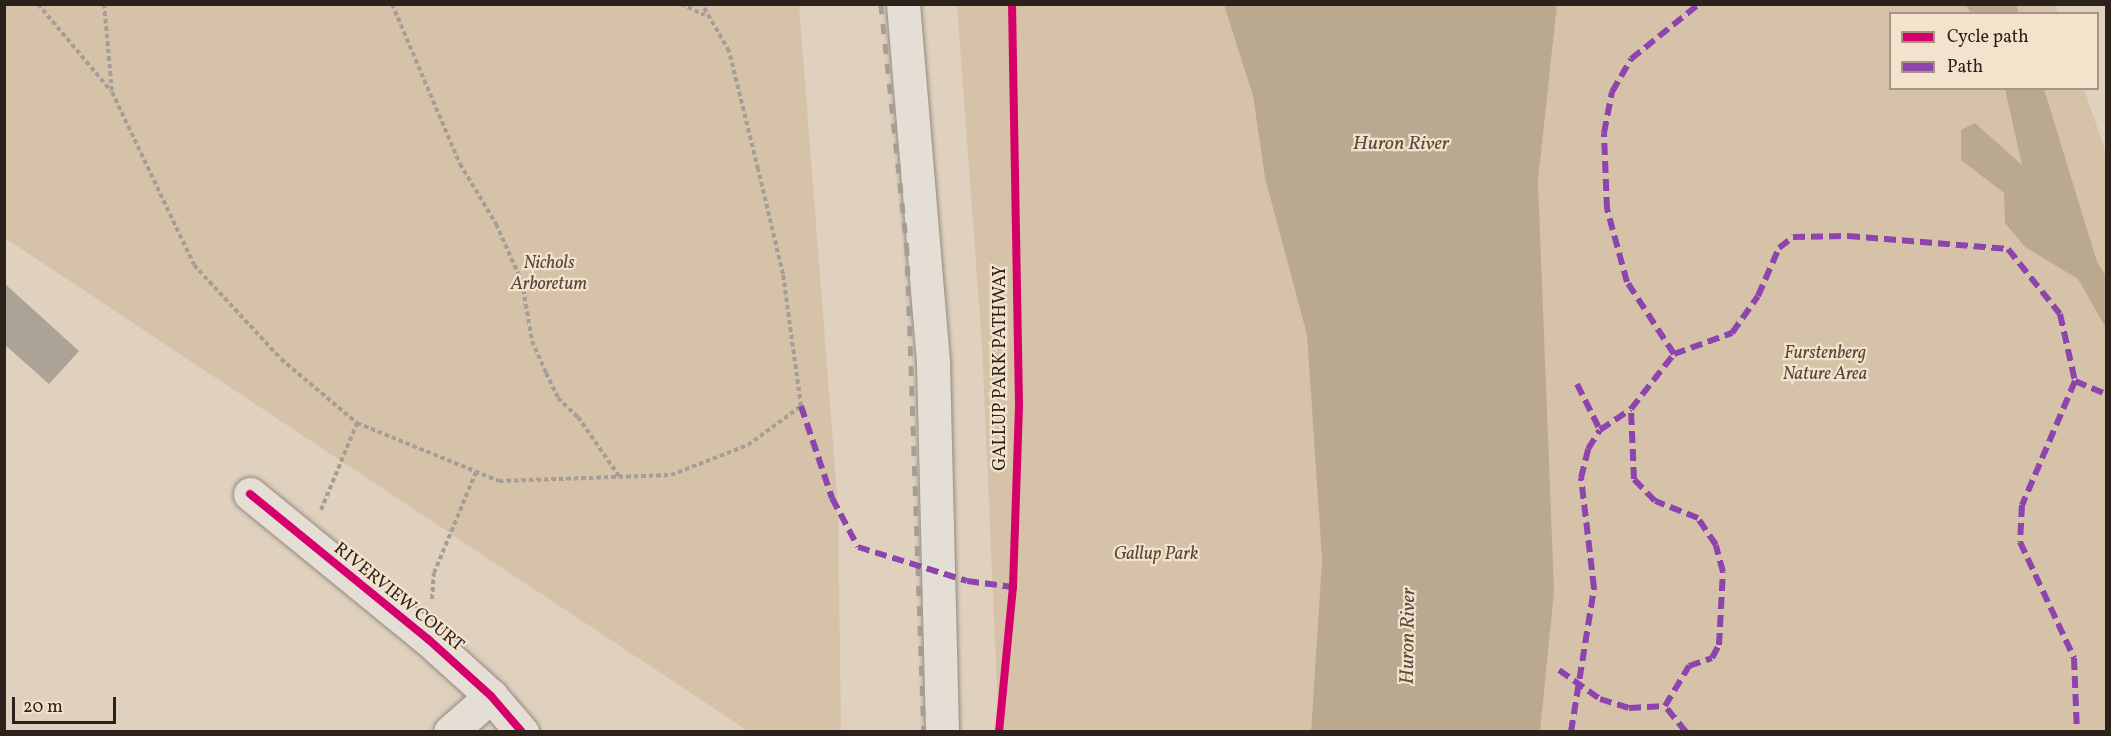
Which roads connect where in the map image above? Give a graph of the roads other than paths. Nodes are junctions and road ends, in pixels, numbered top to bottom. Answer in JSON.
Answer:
{"nodes":[{"id":1,"x":903,"y":4,"type":"edge"},
{"id":2,"x":250,"y":494,"type":"dead end"},
{"id":3,"x":491,"y":696,"type":"junction"},
{"id":4,"x":450,"y":732,"type":"edge"},
{"id":5,"x":522,"y":732,"type":"edge"},
{"id":6,"x":942,"y":732,"type":"edge"}],
"edges":[{"from":1,"to":6,"type":"street"},
{"from":2,"to":3,"type":"street","name":"RIVERVIEW COURT"},
{"from":3,"to":4,"type":"street"},
{"from":3,"to":5,"type":"street","name":"RIVERVIEW COURT"}]}
